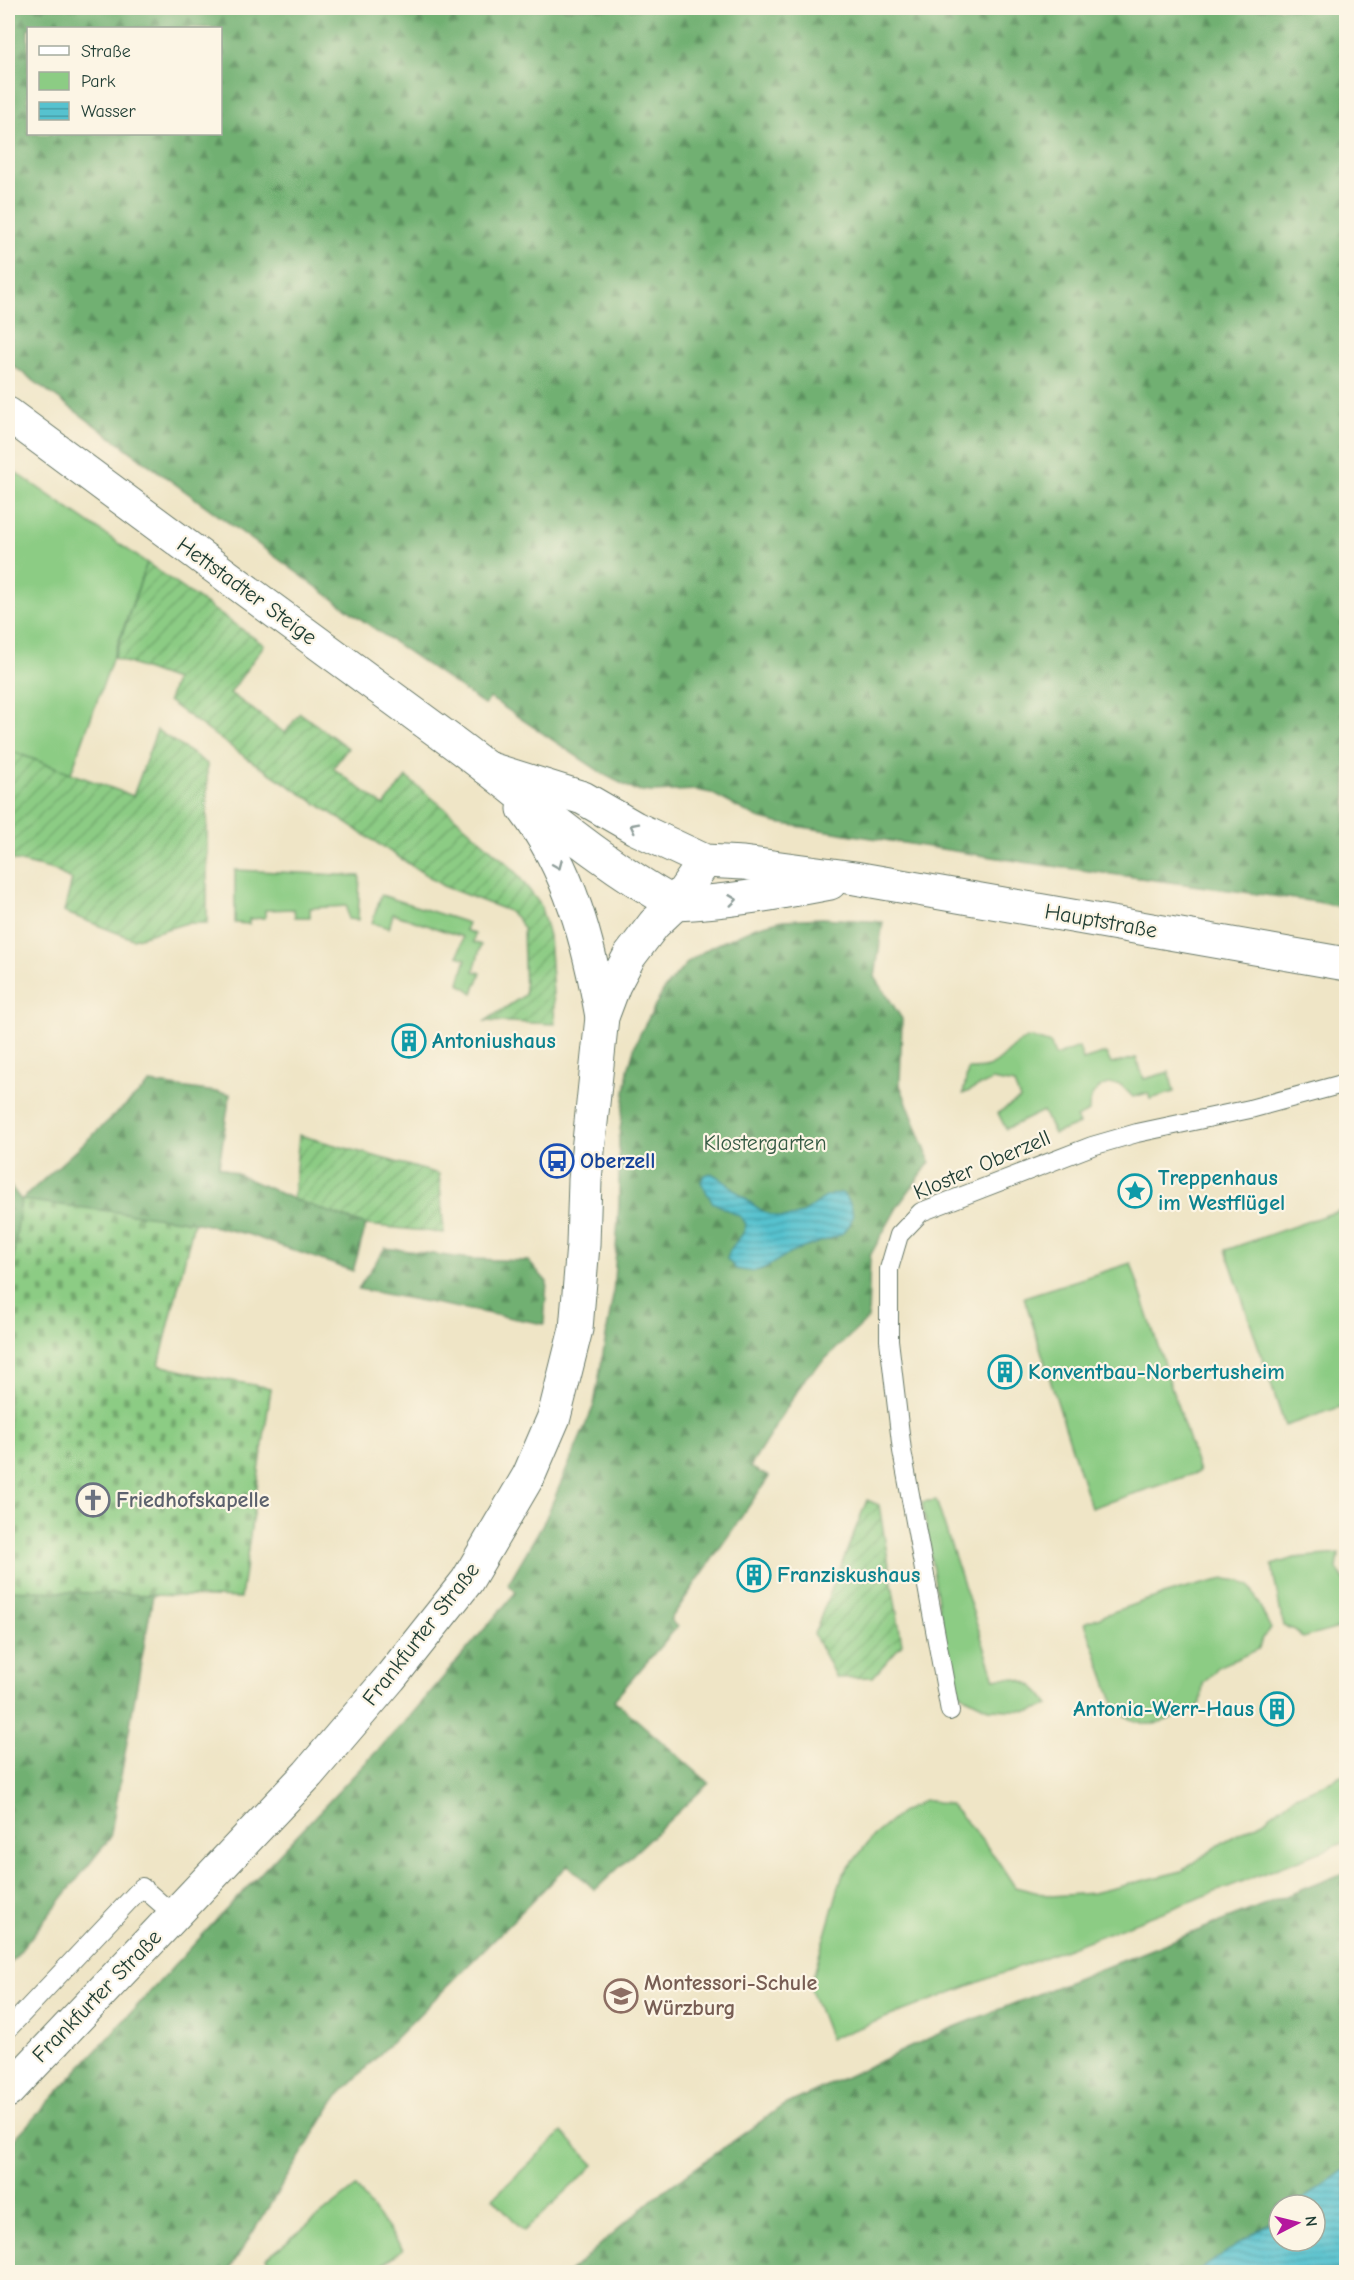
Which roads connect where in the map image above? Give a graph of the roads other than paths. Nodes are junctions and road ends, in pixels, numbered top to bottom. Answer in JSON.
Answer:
{"nodes":[{"id":1,"x":8,"y":414,"type":"edge"},
{"id":2,"x":487,"y":768,"type":"junction"},
{"id":3,"x":671,"y":844,"type":"junction"},
{"id":4,"x":705,"y":861,"type":"junction"},
{"id":5,"x":855,"y":878,"type":"junction"},
{"id":6,"x":675,"y":904,"type":"junction"},
{"id":7,"x":1347,"y":964,"type":"edge"},
{"id":8,"x":602,"y":1017,"type":"junction"},
{"id":9,"x":1347,"y":1083,"type":"edge"},
{"id":10,"x":950,"y":1711,"type":"dead end"},
{"id":11,"x":174,"y":1916,"type":"junction"},
{"id":12,"x":8,"y":2029,"type":"edge"},
{"id":13,"x":8,"y":2091,"type":"edge"}],
"edges":[{"from":1,"to":2,"type":"main road","name":"Hettstadter Steige"},
{"from":3,"to":2,"type":"main road","name":"Hettstadter Steige","one_way":true},
{"from":2,"to":6,"type":"main road","name":"Hettstadter Steige"},
{"from":2,"to":8,"type":"main road","name":"Hettstadter Steige","one_way":true},
{"from":3,"to":4,"type":"main road","name":"Hettstadter Steige"},
{"from":3,"to":6,"type":"main road"},
{"from":4,"to":5,"type":"main road","name":"Hauptstraße"},
{"from":4,"to":6,"type":"main road","name":"Frankfurter Straße"},
{"from":6,"to":5,"type":"main road","name":"Hauptstraße","one_way":true},
{"from":5,"to":7,"type":"main road","name":"Hauptstraße"},
{"from":6,"to":8,"type":"main road","name":"Frankfurter Straße"},
{"from":8,"to":11,"type":"main road","name":"Frankfurter Straße"},
{"from":9,"to":10,"type":"lane","name":"Kloster Oberzell"},
{"from":11,"to":12,"type":"lane"},
{"from":11,"to":13,"type":"main road","name":"Frankfurter Straße"}]}
